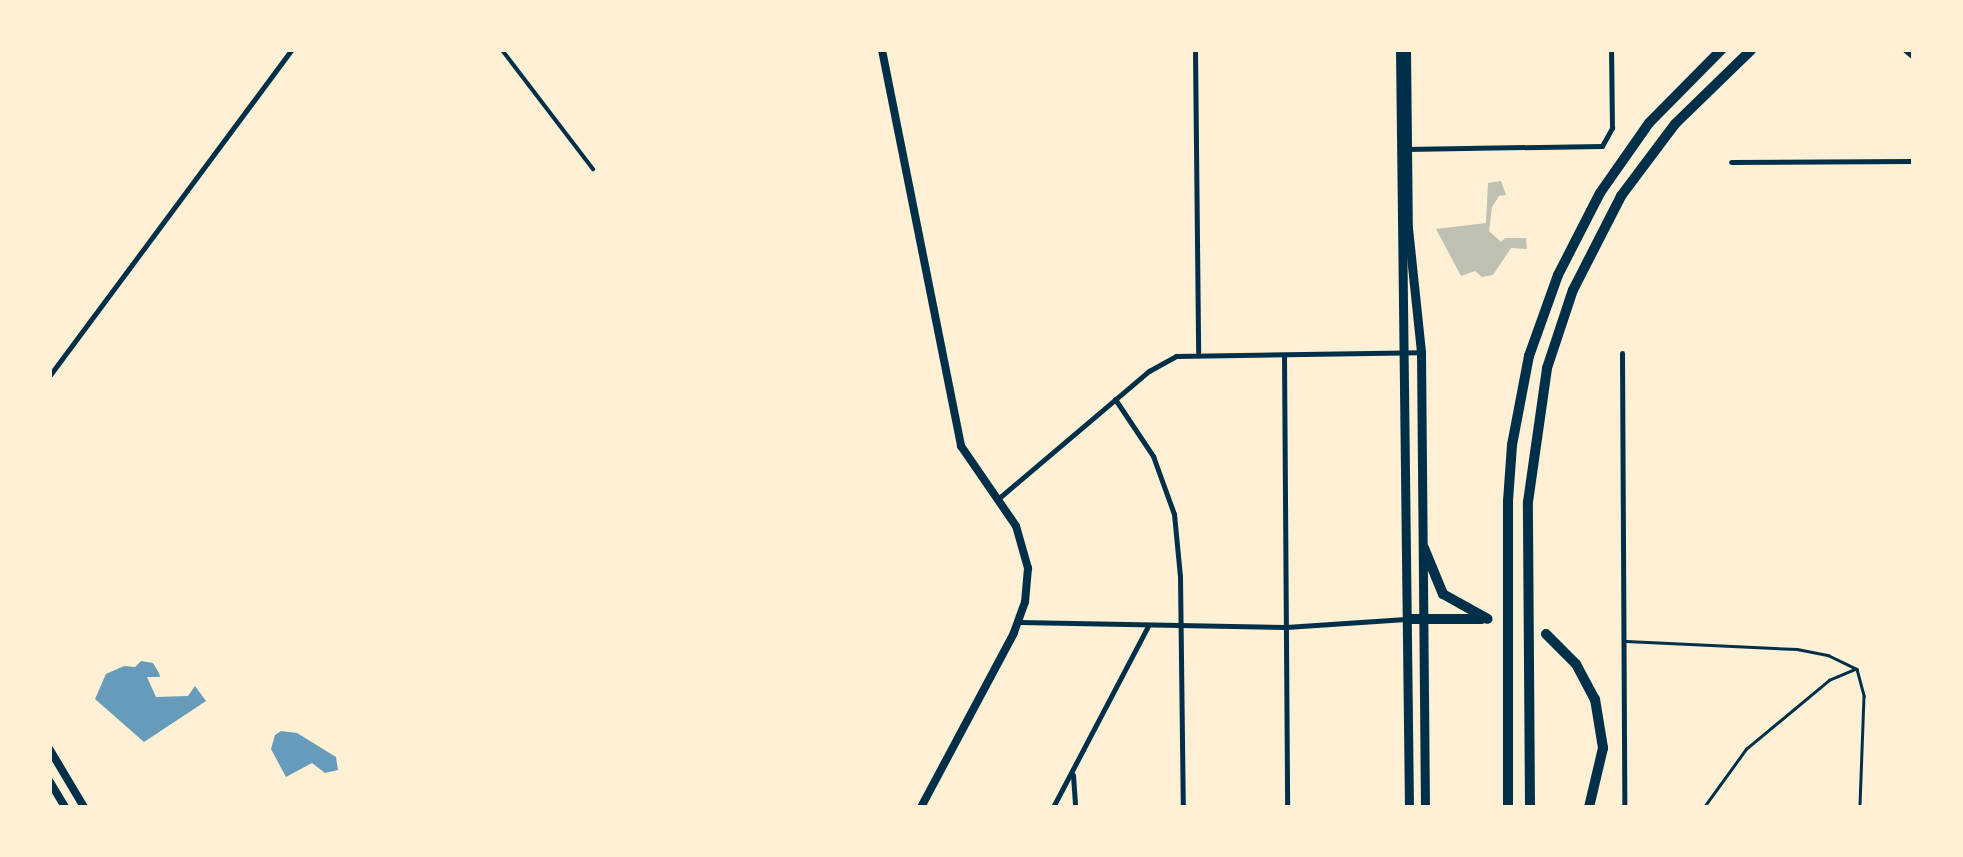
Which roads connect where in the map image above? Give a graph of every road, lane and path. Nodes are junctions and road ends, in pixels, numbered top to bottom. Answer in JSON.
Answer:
{"nodes":[{"id":1,"x":291,"y":50,"type":"edge"},
{"id":2,"x":502,"y":50,"type":"edge"},
{"id":3,"x":882,"y":50,"type":"edge"},
{"id":4,"x":1195,"y":50,"type":"edge"},
{"id":5,"x":1403,"y":50,"type":"edge"},
{"id":6,"x":1611,"y":50,"type":"edge"},
{"id":7,"x":1721,"y":50,"type":"edge"},
{"id":8,"x":1751,"y":50,"type":"edge"},
{"id":9,"x":1905,"y":50,"type":"edge"},
{"id":10,"x":1913,"y":56,"type":"edge"},
{"id":11,"x":1404,"y":149,"type":"junction"},
{"id":12,"x":1913,"y":160,"type":"edge"},
{"id":13,"x":1731,"y":162,"type":"dead end"},
{"id":14,"x":592,"y":168,"type":"dead end"},
{"id":15,"x":1198,"y":352,"type":"junction"},
{"id":16,"x":1404,"y":352,"type":"junction"},
{"id":17,"x":1421,"y":352,"type":"junction"},
{"id":18,"x":1622,"y":353,"type":"dead end"},
{"id":19,"x":1284,"y":355,"type":"junction"},
{"id":20,"x":50,"y":375,"type":"edge"},
{"id":21,"x":1115,"y":399,"type":"junction"},
{"id":22,"x":998,"y":498,"type":"junction"},
{"id":23,"x":1424,"y":548,"type":"junction"},
{"id":24,"x":1408,"y":619,"type":"junction"},
{"id":25,"x":1423,"y":619,"type":"junction"},
{"id":26,"x":1020,"y":622,"type":"junction"},
{"id":27,"x":1148,"y":626,"type":"junction"},
{"id":28,"x":1182,"y":626,"type":"junction"},
{"id":29,"x":1286,"y":627,"type":"junction"},
{"id":30,"x":1546,"y":634,"type":"dead end"},
{"id":31,"x":1624,"y":640,"type":"junction"},
{"id":32,"x":1857,"y":668,"type":"junction"},
{"id":33,"x":50,"y":750,"type":"edge"},
{"id":34,"x":1073,"y":771,"type":"junction"},
{"id":35,"x":50,"y":782,"type":"edge"},
{"id":36,"x":65,"y":807,"type":"edge"},
{"id":37,"x":84,"y":807,"type":"edge"},
{"id":38,"x":921,"y":807,"type":"edge"},
{"id":39,"x":1053,"y":807,"type":"edge"},
{"id":40,"x":1075,"y":807,"type":"edge"},
{"id":41,"x":1182,"y":807,"type":"edge"},
{"id":42,"x":1286,"y":807,"type":"edge"},
{"id":43,"x":1409,"y":807,"type":"edge"},
{"id":44,"x":1425,"y":807,"type":"edge"},
{"id":45,"x":1508,"y":807,"type":"edge"},
{"id":46,"x":1530,"y":807,"type":"edge"},
{"id":47,"x":1589,"y":807,"type":"edge"},
{"id":48,"x":1624,"y":807,"type":"edge"},
{"id":49,"x":1704,"y":807,"type":"edge"},
{"id":50,"x":1860,"y":807,"type":"edge"}],
"edges":[{"from":1,"to":20,"type":"street"},
{"from":2,"to":14,"type":"street"},
{"from":3,"to":22,"type":"main road"},
{"from":4,"to":15,"type":"street"},
{"from":5,"to":11,"type":"main road"},
{"from":6,"to":11,"type":"street"},
{"from":7,"to":45,"type":"highway"},
{"from":8,"to":46,"type":"highway"},
{"from":9,"to":10,"type":"street"},
{"from":11,"to":16,"type":"main road"},
{"from":11,"to":17,"type":"main road"},
{"from":12,"to":13,"type":"street"},
{"from":15,"to":19,"type":"street"},
{"from":15,"to":21,"type":"street"},
{"from":16,"to":17,"type":"street"},
{"from":16,"to":19,"type":"street"},
{"from":16,"to":24,"type":"main road"},
{"from":17,"to":23,"type":"main road"},
{"from":18,"to":31,"type":"street"},
{"from":19,"to":29,"type":"street"},
{"from":21,"to":22,"type":"street"},
{"from":21,"to":28,"type":"street"},
{"from":22,"to":26,"type":"main road"},
{"from":23,"to":25,"type":"main road"},
{"from":23,"to":25,"type":"highway"},
{"from":24,"to":25,"type":"highway"},
{"from":24,"to":29,"type":"street"},
{"from":24,"to":43,"type":"main road"},
{"from":25,"to":44,"type":"main road"},
{"from":26,"to":27,"type":"street"},
{"from":26,"to":38,"type":"main road"},
{"from":27,"to":28,"type":"street"},
{"from":27,"to":34,"type":"street"},
{"from":28,"to":29,"type":"street"},
{"from":28,"to":41,"type":"street"},
{"from":29,"to":42,"type":"street"},
{"from":30,"to":47,"type":"highway"},
{"from":31,"to":32,"type":"lane"},
{"from":31,"to":48,"type":"street"},
{"from":32,"to":49,"type":"lane"},
{"from":32,"to":50,"type":"lane"},
{"from":33,"to":37,"type":"main road"},
{"from":34,"to":39,"type":"street"},
{"from":34,"to":40,"type":"street"},
{"from":35,"to":36,"type":"main road"}]}
